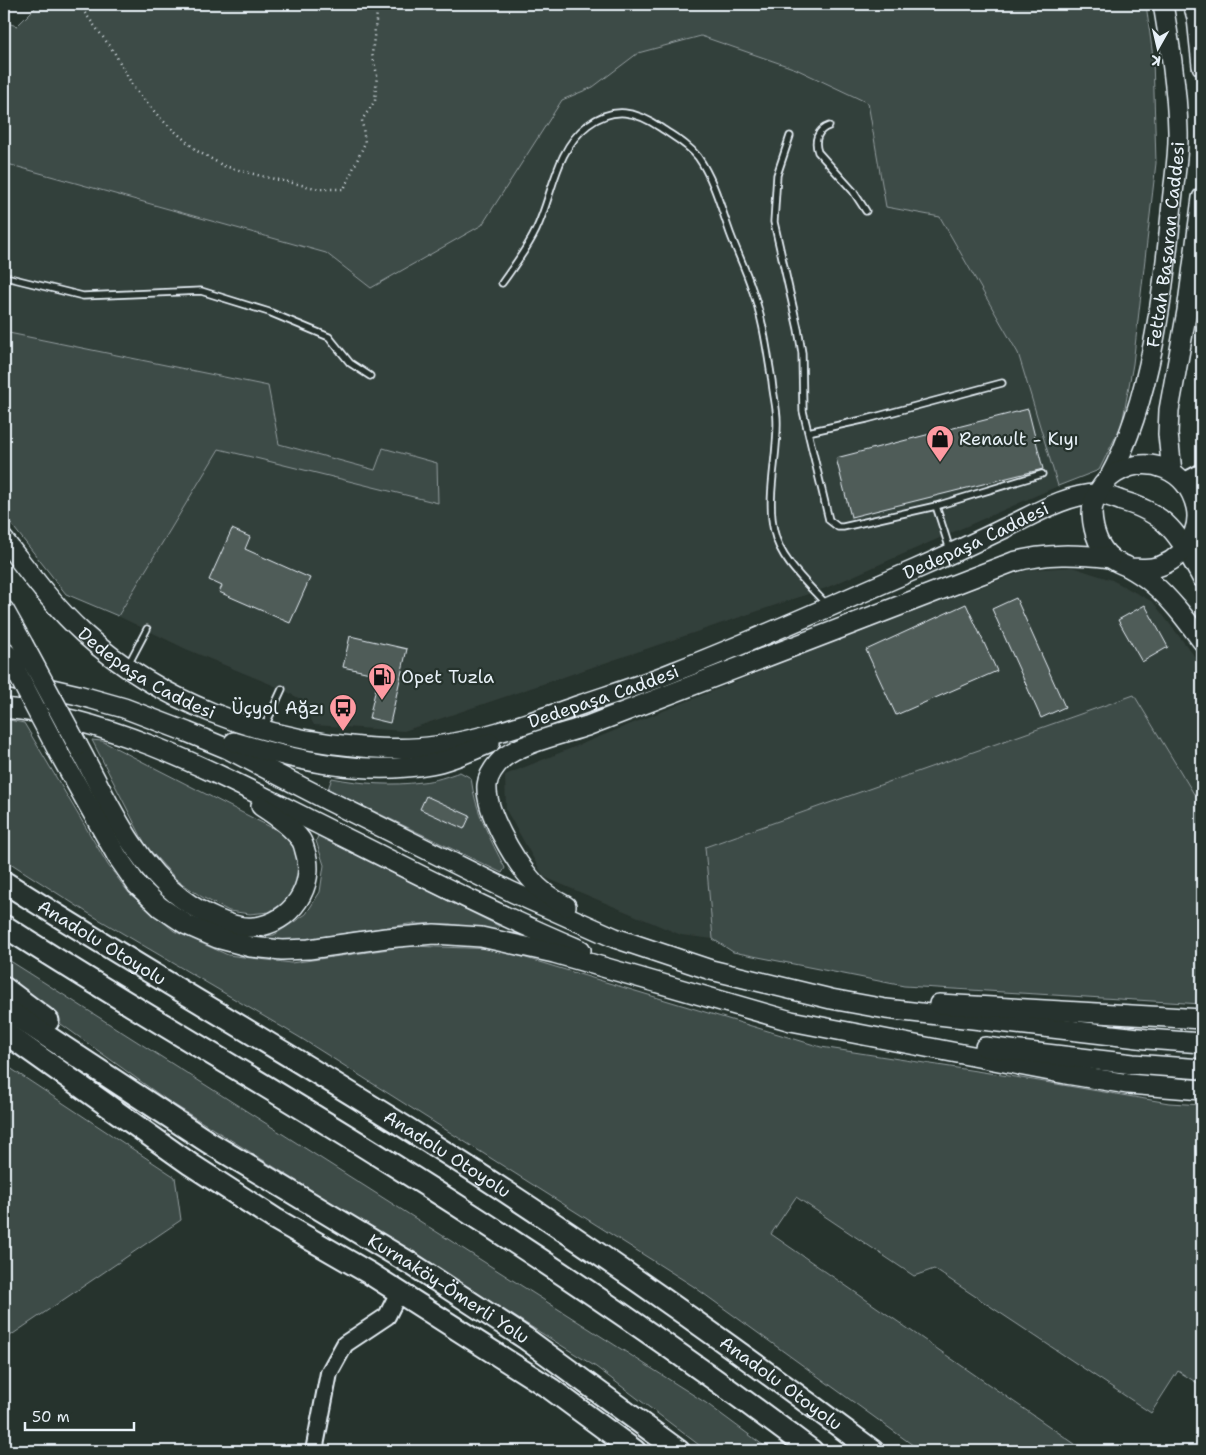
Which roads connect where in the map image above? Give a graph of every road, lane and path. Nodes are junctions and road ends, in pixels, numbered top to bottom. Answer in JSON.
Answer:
{"nodes":[{"id":1,"x":80,"y":4,"type":"edge"},
{"id":2,"x":378,"y":4,"type":"edge"},
{"id":3,"x":1162,"y":4,"type":"edge"},
{"id":4,"x":1193,"y":4,"type":"edge"},
{"id":5,"x":1202,"y":66,"type":"edge"},
{"id":6,"x":829,"y":126,"type":"dead end"},
{"id":7,"x":790,"y":136,"type":"dead end"},
{"id":8,"x":1202,"y":198,"type":"edge"},
{"id":9,"x":866,"y":211,"type":"dead end"},
{"id":10,"x":4,"y":278,"type":"edge"},
{"id":11,"x":502,"y":283,"type":"dead end"},
{"id":12,"x":370,"y":376,"type":"dead end"},
{"id":13,"x":1002,"y":384,"type":"dead end"},
{"id":14,"x":808,"y":432,"type":"junction"},
{"id":15,"x":1202,"y":472,"type":"edge"},
{"id":16,"x":1042,"y":474,"type":"dead end"},
{"id":17,"x":1178,"y":477,"type":"junction"},
{"id":18,"x":1109,"y":478,"type":"junction"},
{"id":19,"x":1097,"y":494,"type":"junction"},
{"id":20,"x":936,"y":506,"type":"junction"},
{"id":21,"x":4,"y":540,"type":"edge"},
{"id":22,"x":1186,"y":548,"type":"junction"},
{"id":23,"x":951,"y":554,"type":"junction"},
{"id":24,"x":1111,"y":558,"type":"junction"},
{"id":25,"x":1130,"y":568,"type":"junction"},
{"id":26,"x":1202,"y":578,"type":"edge"},
{"id":27,"x":828,"y":607,"type":"junction"},
{"id":28,"x":4,"y":610,"type":"edge"},
{"id":29,"x":147,"y":629,"type":"dead end"},
{"id":30,"x":1202,"y":641,"type":"edge"},
{"id":31,"x":11,"y":649,"type":"edge"},
{"id":32,"x":128,"y":667,"type":"junction"},
{"id":33,"x":4,"y":678,"type":"edge"},
{"id":34,"x":282,"y":689,"type":"dead end"},
{"id":35,"x":578,"y":705,"type":"junction"},
{"id":36,"x":4,"y":708,"type":"edge"},
{"id":37,"x":124,"y":708,"type":"junction"},
{"id":38,"x":264,"y":730,"type":"junction"},
{"id":39,"x":162,"y":750,"type":"junction"},
{"id":40,"x":4,"y":882,"type":"edge"},
{"id":41,"x":4,"y":926,"type":"edge"},
{"id":42,"x":651,"y":950,"type":"junction"},
{"id":43,"x":772,"y":986,"type":"junction"},
{"id":44,"x":4,"y":988,"type":"edge"},
{"id":45,"x":4,"y":1008,"type":"edge"},
{"id":46,"x":745,"y":1008,"type":"junction"},
{"id":47,"x":1202,"y":1019,"type":"edge"},
{"id":48,"x":840,"y":1031,"type":"junction"},
{"id":49,"x":4,"y":1032,"type":"edge"},
{"id":50,"x":1202,"y":1043,"type":"edge"},
{"id":51,"x":4,"y":1049,"type":"edge"},
{"id":52,"x":1202,"y":1070,"type":"edge"},
{"id":53,"x":1202,"y":1090,"type":"edge"},
{"id":54,"x":208,"y":1142,"type":"junction"},
{"id":55,"x":190,"y":1164,"type":"junction"},
{"id":56,"x":399,"y":1292,"type":"junction"},
{"id":57,"x":314,"y":1451,"type":"edge"},
{"id":58,"x":635,"y":1451,"type":"edge"},
{"id":59,"x":679,"y":1451,"type":"edge"},
{"id":60,"x":812,"y":1451,"type":"edge"},
{"id":61,"x":873,"y":1451,"type":"edge"}],
"edges":[{"from":1,"to":2,"type":"path"},
{"from":3,"to":18,"type":"main road","name":"Fettah Başaran Caddesi"},
{"from":4,"to":5,"type":"main road"},
{"from":6,"to":9,"type":"lane"},
{"from":7,"to":14,"type":"lane"},
{"from":8,"to":17,"type":"main road"},
{"from":10,"to":12,"type":"lane"},
{"from":11,"to":27,"type":"lane"},
{"from":13,"to":14,"type":"lane"},
{"from":14,"to":20,"type":"lane"},
{"from":15,"to":17,"type":"street"},
{"from":16,"to":20,"type":"lane"},
{"from":17,"to":18,"type":"main road"},
{"from":17,"to":22,"type":"main road"},
{"from":18,"to":19,"type":"main road","name":"Fettah Başaran Caddesi"},
{"from":19,"to":22,"type":"main road","name":"Dedepaşa Caddesi"},
{"from":19,"to":23,"type":"main road","name":"Dedepaşa Caddesi"},
{"from":19,"to":24,"type":"main road"},
{"from":20,"to":23,"type":"lane"},
{"from":21,"to":32,"type":"main road","name":"Dedepaşa Caddesi"},
{"from":22,"to":25,"type":"main road"},
{"from":22,"to":26,"type":"main road","name":"Dedepaşa Caddesi"},
{"from":23,"to":27,"type":"main road","name":"Dedepaşa Caddesi"},
{"from":24,"to":25,"type":"main road"},
{"from":24,"to":42,"type":"main road","name":"Dedepaşa Caddesi"},
{"from":25,"to":30,"type":"main road"},
{"from":27,"to":35,"type":"main road","name":"Dedepaşa Caddesi"},
{"from":28,"to":31,"type":"main road"},
{"from":29,"to":32,"type":"lane"},
{"from":31,"to":39,"type":"main road","bridge":true},
{"from":31,"to":46,"type":"main road","bridge":true},
{"from":32,"to":38,"type":"main road","name":"Dedepaşa Caddesi"},
{"from":33,"to":37,"type":"main road"},
{"from":34,"to":38,"type":"lane"},
{"from":35,"to":37,"type":"main road"},
{"from":35,"to":38,"type":"main road","name":"Dedepaşa Caddesi"},
{"from":36,"to":39,"type":"main road"},
{"from":37,"to":42,"type":"main road"},
{"from":39,"to":46,"type":"main road"},
{"from":40,"to":61,"type":"highway","name":"Anadolu Otoyolu"},
{"from":41,"to":60,"type":"highway","name":"Anadolu Otoyolu"},
{"from":42,"to":43,"type":"main road"},
{"from":43,"to":47,"type":"main road"},
{"from":43,"to":50,"type":"main road"},
{"from":44,"to":54,"type":"highway"},
{"from":45,"to":54,"type":"highway"},
{"from":46,"to":48,"type":"main road"},
{"from":48,"to":52,"type":"main road"},
{"from":48,"to":53,"type":"main road"},
{"from":49,"to":55,"type":"highway"},
{"from":51,"to":55,"type":"highway"},
{"from":54,"to":59,"type":"highway","name":"Kurnaköy-Ömerli Yolu"},
{"from":55,"to":56,"type":"highway","name":"Kurnaköy-Ömerli Yolu"},
{"from":56,"to":57,"type":"street"},
{"from":56,"to":58,"type":"highway","name":"Kurnaköy-Ömerli Yolu"}]}
